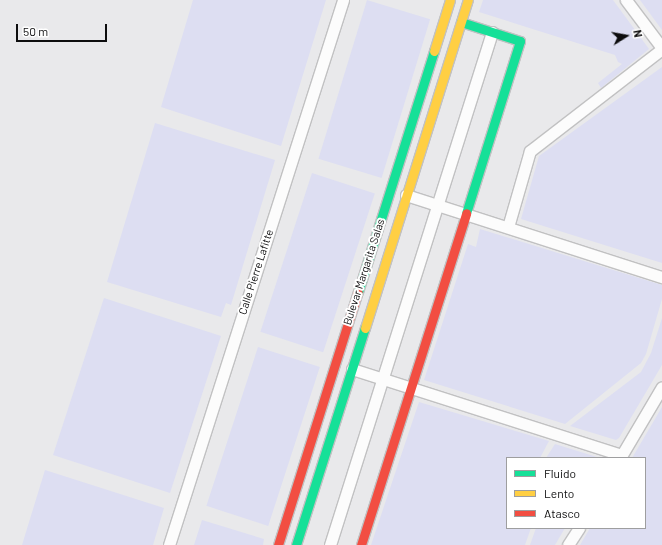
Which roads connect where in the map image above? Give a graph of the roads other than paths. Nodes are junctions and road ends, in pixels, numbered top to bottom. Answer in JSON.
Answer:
{"nodes":[{"id":1,"x":343,"y":0,"type":"edge"},
{"id":2,"x":450,"y":0,"type":"edge"},
{"id":3,"x":468,"y":0,"type":"edge"},
{"id":4,"x":626,"y":0,"type":"edge"},
{"id":5,"x":633,"y":0,"type":"edge"},
{"id":6,"x":461,"y":22,"type":"junction"},
{"id":7,"x":492,"y":32,"type":"junction"},
{"id":8,"x":662,"y":38,"type":"edge"},
{"id":9,"x":662,"y":48,"type":"edge"},
{"id":10,"x":662,"y":58,"type":"edge"},
{"id":11,"x":406,"y":195,"type":"junction"},
{"id":12,"x":438,"y":205,"type":"junction"},
{"id":13,"x":466,"y":214,"type":"junction"},
{"id":14,"x":510,"y":228,"type":"junction"},
{"id":15,"x":662,"y":277,"type":"edge"},
{"id":16,"x":352,"y":369,"type":"junction"},
{"id":17,"x":382,"y":379,"type":"junction"},
{"id":18,"x":662,"y":387,"type":"edge"},
{"id":19,"x":410,"y":388,"type":"junction"},
{"id":20,"x":621,"y":457,"type":"edge"},
{"id":21,"x":577,"y":529,"type":"edge"},
{"id":22,"x":300,"y":544,"type":"edge"},
{"id":23,"x":169,"y":545,"type":"edge"},
{"id":24,"x":278,"y":545,"type":"edge"},
{"id":25,"x":330,"y":545,"type":"edge"},
{"id":26,"x":361,"y":545,"type":"edge"},
{"id":27,"x":568,"y":545,"type":"edge"}],
"edges":[{"from":1,"to":23,"type":"street","name":"Calle Pierre Lafitte"},
{"from":2,"to":24,"type":"street","name":"Bulevar Margarita Salas"},
{"from":3,"to":6,"type":"street","name":"Bulevar Margarita Salas"},
{"from":4,"to":9,"type":"street"},
{"from":5,"to":8,"type":"street"},
{"from":6,"to":7,"type":"street"},
{"from":6,"to":11,"type":"street","name":"Bulevar Margarita Salas"},
{"from":7,"to":12,"type":"street"},
{"from":7,"to":13,"type":"street"},
{"from":9,"to":14,"type":"street"},
{"from":10,"to":14,"type":"street"},
{"from":11,"to":12,"type":"street"},
{"from":11,"to":16,"type":"street","name":"Bulevar Margarita Salas"},
{"from":12,"to":13,"type":"street"},
{"from":12,"to":17,"type":"street"},
{"from":13,"to":14,"type":"street"},
{"from":13,"to":19,"type":"street"},
{"from":14,"to":15,"type":"street"},
{"from":16,"to":17,"type":"street"},
{"from":16,"to":22,"type":"street","name":"Bulevar Margarita Salas"},
{"from":17,"to":19,"type":"street"},
{"from":17,"to":25,"type":"street"},
{"from":18,"to":20,"type":"street"},
{"from":19,"to":20,"type":"street"},
{"from":19,"to":26,"type":"street"},
{"from":21,"to":27,"type":"street"}]}
